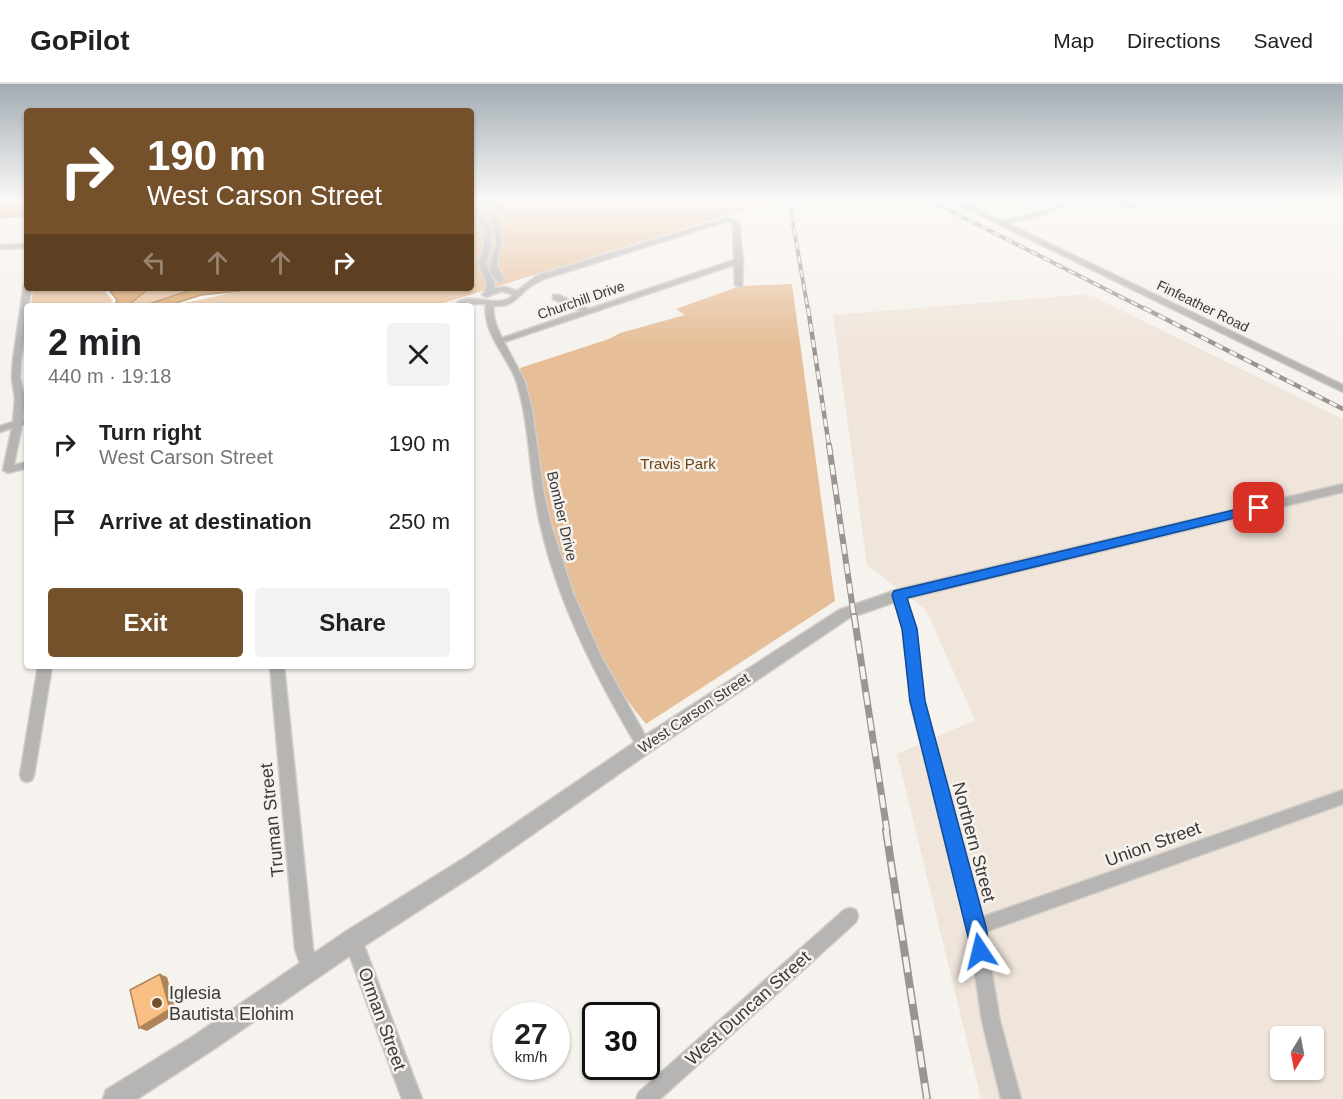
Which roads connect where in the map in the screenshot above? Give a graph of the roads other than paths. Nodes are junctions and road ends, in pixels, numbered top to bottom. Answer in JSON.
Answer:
{"nodes":[{"id":1,"x":487,"y":248,"type":"edge"},
{"id":2,"x":496,"y":248,"type":"edge"},
{"id":3,"x":632,"y":248,"type":"edge"},
{"id":4,"x":738,"y":248,"type":"edge"},
{"id":5,"x":1053,"y":248,"type":"edge"},
{"id":6,"x":739,"y":261,"type":"junction"},
{"id":7,"x":529,"y":284,"type":"junction"},
{"id":8,"x":739,"y":285,"type":"dead end"},
{"id":9,"x":506,"y":289,"type":"junction"},
{"id":10,"x":516,"y":297,"type":"junction"},
{"id":11,"x":556,"y":297,"type":"dead end"},
{"id":12,"x":488,"y":298,"type":"junction"},
{"id":13,"x":457,"y":303,"type":"dead end"},
{"id":14,"x":506,"y":303,"type":"junction"},
{"id":15,"x":24,"y":308,"type":"edge"},
{"id":16,"x":590,"y":312,"type":"junction"},
{"id":17,"x":491,"y":317,"type":"junction"},
{"id":18,"x":500,"y":341,"type":"junction"},
{"id":19,"x":1343,"y":389,"type":"edge"},
{"id":20,"x":23,"y":422,"type":"edge"},
{"id":21,"x":0,"y":429,"type":"edge"},
{"id":22,"x":24,"y":466,"type":"edge"},
{"id":23,"x":1343,"y":488,"type":"edge"},
{"id":24,"x":899,"y":595,"type":"junction"},
{"id":25,"x":45,"y":669,"type":"edge"},
{"id":26,"x":277,"y":669,"type":"edge"},
{"id":27,"x":644,"y":746,"type":"junction"},
{"id":28,"x":27,"y":776,"type":"dead end"},
{"id":29,"x":1343,"y":797,"type":"edge"},
{"id":30,"x":850,"y":916,"type":"dead end"},
{"id":31,"x":976,"y":927,"type":"junction"},
{"id":32,"x":353,"y":940,"type":"junction"},
{"id":33,"x":310,"y":969,"type":"junction"},
{"id":34,"x":115,"y":1099,"type":"edge"},
{"id":35,"x":412,"y":1099,"type":"edge"},
{"id":36,"x":646,"y":1099,"type":"edge"},
{"id":37,"x":1011,"y":1099,"type":"edge"}],
"edges":[{"from":1,"to":12,"type":"street","name":"Bomber Drive"},
{"from":2,"to":9,"type":"street"},
{"from":3,"to":7,"type":"street"},
{"from":4,"to":6,"type":"street"},
{"from":5,"to":19,"type":"street","name":"Finfeather Road"},
{"from":6,"to":8,"type":"street"},
{"from":6,"to":16,"type":"street","name":"Churchill Drive"},
{"from":7,"to":9,"type":"street"},
{"from":7,"to":10,"type":"street"},
{"from":9,"to":10,"type":"street"},
{"from":9,"to":12,"type":"street"},
{"from":10,"to":14,"type":"street"},
{"from":11,"to":16,"type":"street"},
{"from":12,"to":13,"type":"street"},
{"from":12,"to":14,"type":"street"},
{"from":12,"to":17,"type":"street","name":"Bomber Drive"},
{"from":14,"to":17,"type":"street"},
{"from":15,"to":20,"type":"street"},
{"from":16,"to":18,"type":"street","name":"Churchill Drive"},
{"from":17,"to":18,"type":"street","name":"Bomber Drive"},
{"from":18,"to":27,"type":"street","name":"Bomber Drive"},
{"from":20,"to":21,"type":"street"},
{"from":20,"to":22,"type":"street"},
{"from":23,"to":24,"type":"street","name":"West Carson Street"},
{"from":24,"to":27,"type":"street","name":"West Carson Street"},
{"from":24,"to":31,"type":"street","name":"Northern Street"},
{"from":25,"to":28,"type":"street"},
{"from":26,"to":33,"type":"street","name":"Truman Street"},
{"from":27,"to":32,"type":"street","name":"West Carson Street"},
{"from":29,"to":31,"type":"street","name":"Union Street"},
{"from":30,"to":36,"type":"street","name":"West Duncan Street"},
{"from":31,"to":37,"type":"street","name":"Northern Street"},
{"from":32,"to":33,"type":"street","name":"West Carson Street"},
{"from":32,"to":35,"type":"street","name":"Orman Street"},
{"from":33,"to":34,"type":"street","name":"West Carson Street"}]}
